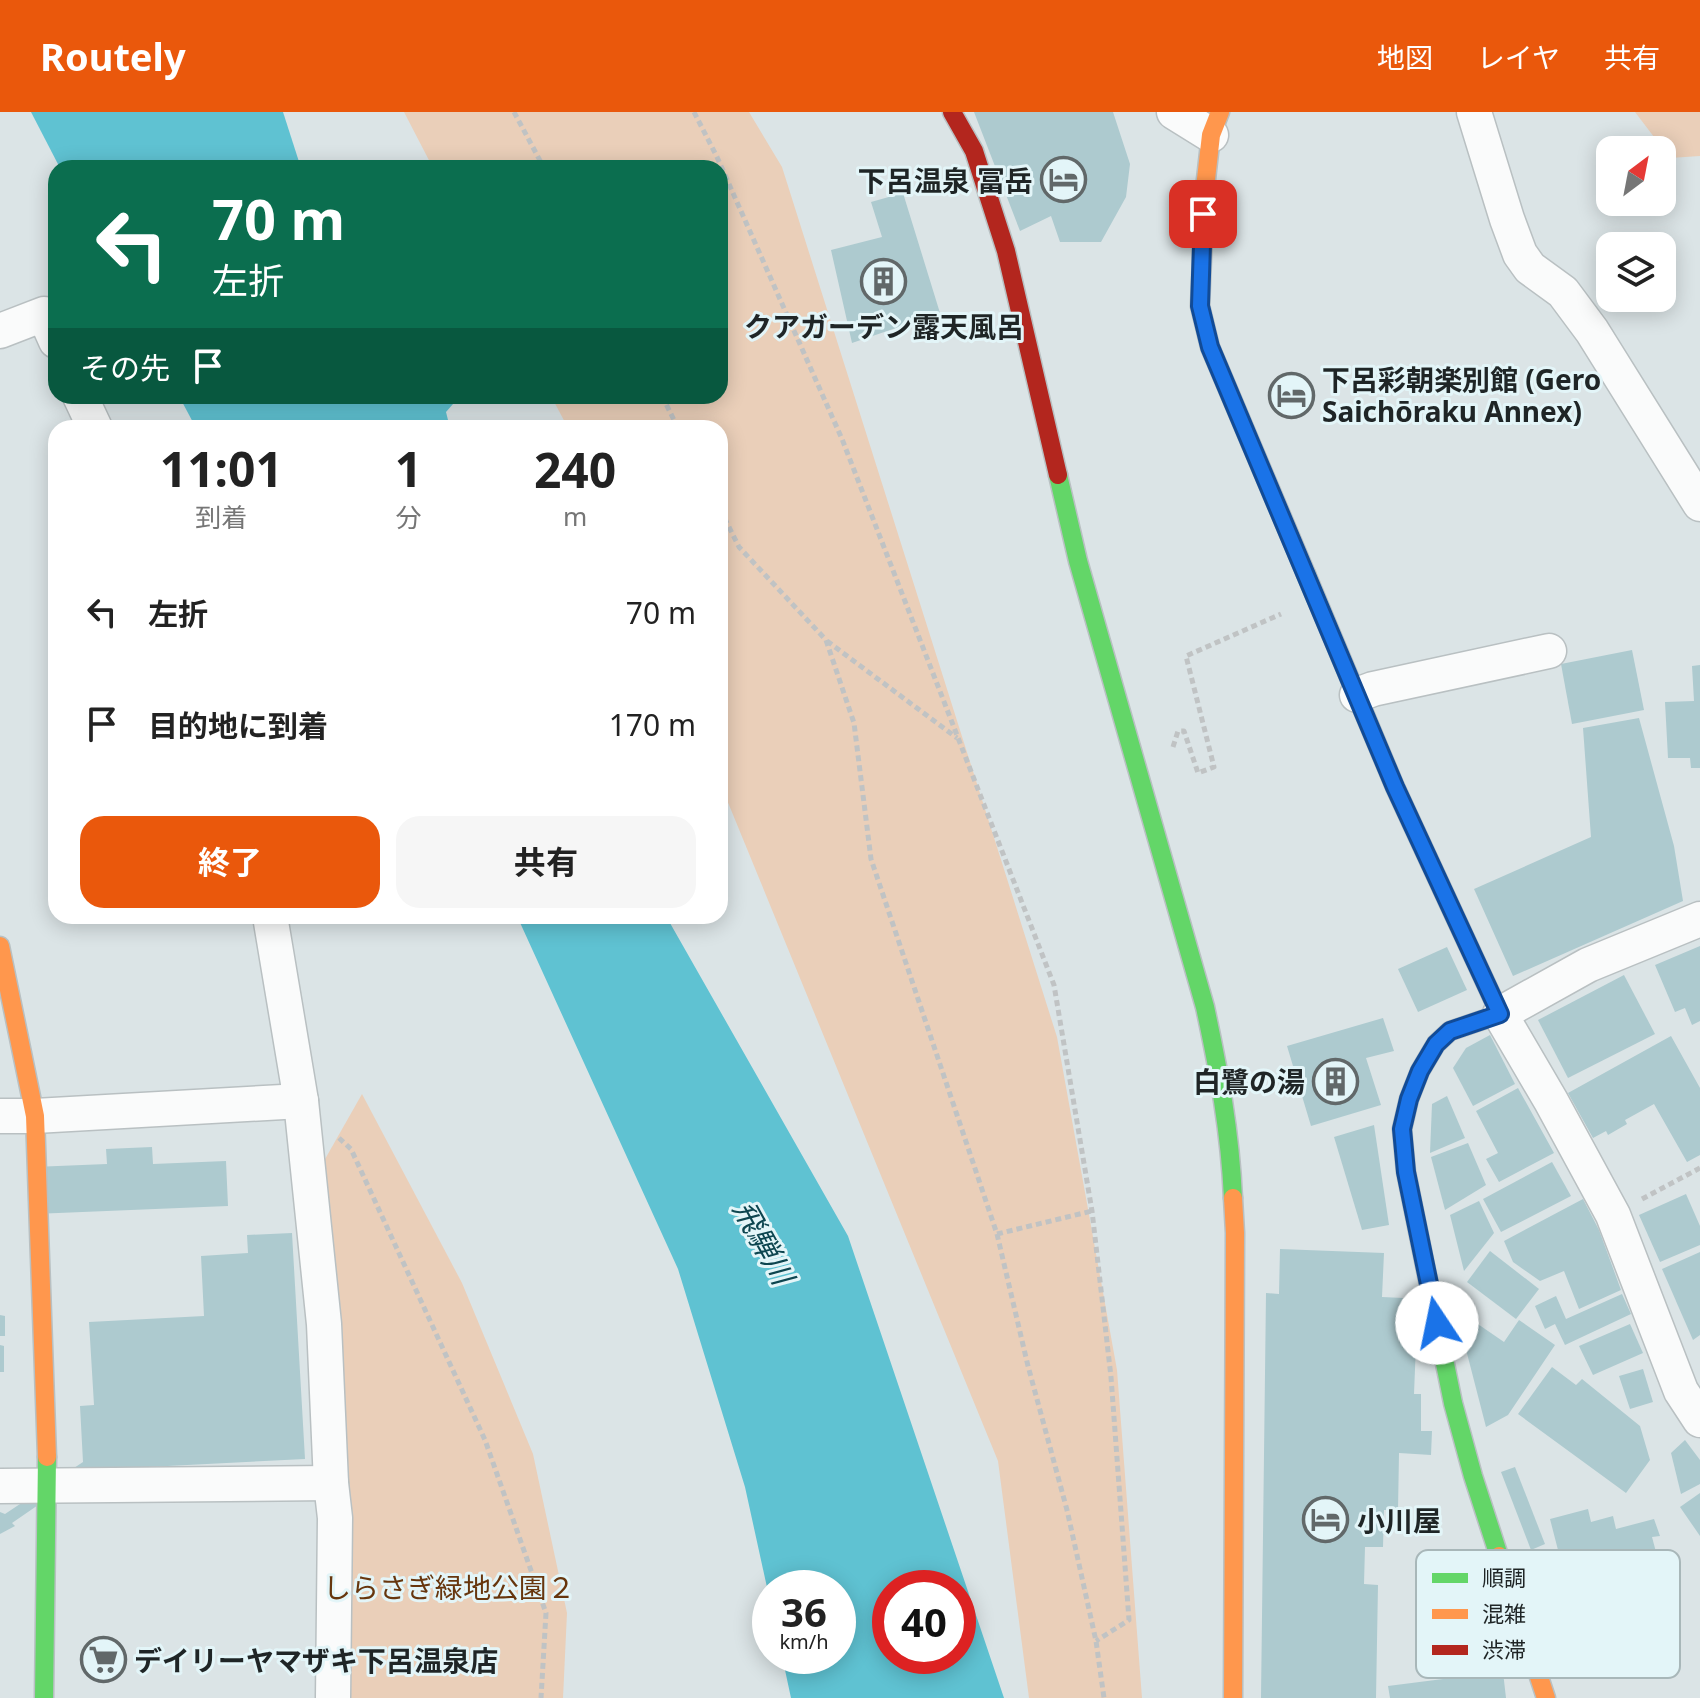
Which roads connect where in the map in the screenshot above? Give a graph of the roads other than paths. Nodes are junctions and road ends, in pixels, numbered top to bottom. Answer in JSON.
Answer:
{"nodes":[{"id":1,"x":952,"y":112,"type":"edge"},
{"id":2,"x":1174,"y":112,"type":"edge"},
{"id":3,"x":1474,"y":112,"type":"edge"},
{"id":4,"x":1216,"y":124,"type":"edge"},
{"id":5,"x":48,"y":323,"type":"edge"},
{"id":6,"x":0,"y":331,"type":"edge"},
{"id":7,"x":1700,"y":504,"type":"edge"},
{"id":8,"x":1549,"y":651,"type":"dead end"},
{"id":9,"x":1357,"y":695,"type":"junction"},
{"id":10,"x":1700,"y":919,"type":"edge"},
{"id":11,"x":271,"y":924,"type":"edge"},
{"id":12,"x":0,"y":946,"type":"edge"},
{"id":13,"x":1500,"y":1014,"type":"junction"},
{"id":14,"x":301,"y":1101,"type":"junction"},
{"id":15,"x":0,"y":1116,"type":"edge"},
{"id":16,"x":35,"y":1116,"type":"junction"},
{"id":17,"x":1700,"y":1420,"type":"edge"},
{"id":18,"x":331,"y":1483,"type":"junction"},
{"id":19,"x":0,"y":1486,"type":"edge"},
{"id":20,"x":48,"y":1486,"type":"junction"},
{"id":21,"x":1497,"y":1550,"type":"edge"},
{"id":22,"x":1539,"y":1678,"type":"edge"},
{"id":23,"x":44,"y":1698,"type":"edge"},
{"id":24,"x":333,"y":1698,"type":"edge"},
{"id":25,"x":1233,"y":1698,"type":"edge"},
{"id":26,"x":1546,"y":1698,"type":"edge"}],
"edges":[{"from":1,"to":25,"type":"street"},
{"from":2,"to":4,"type":"street"},
{"from":3,"to":7,"type":"street"},
{"from":4,"to":9,"type":"street"},
{"from":5,"to":6,"type":"street"},
{"from":8,"to":9,"type":"street"},
{"from":9,"to":13,"type":"street"},
{"from":10,"to":13,"type":"street"},
{"from":11,"to":14,"type":"street"},
{"from":12,"to":16,"type":"street"},
{"from":13,"to":17,"type":"street"},
{"from":13,"to":21,"type":"street"},
{"from":14,"to":16,"type":"street"},
{"from":14,"to":18,"type":"street"},
{"from":15,"to":16,"type":"street"},
{"from":16,"to":20,"type":"street"},
{"from":18,"to":20,"type":"street"},
{"from":18,"to":24,"type":"street"},
{"from":19,"to":20,"type":"street"},
{"from":20,"to":23,"type":"street"},
{"from":22,"to":26,"type":"street"}]}
